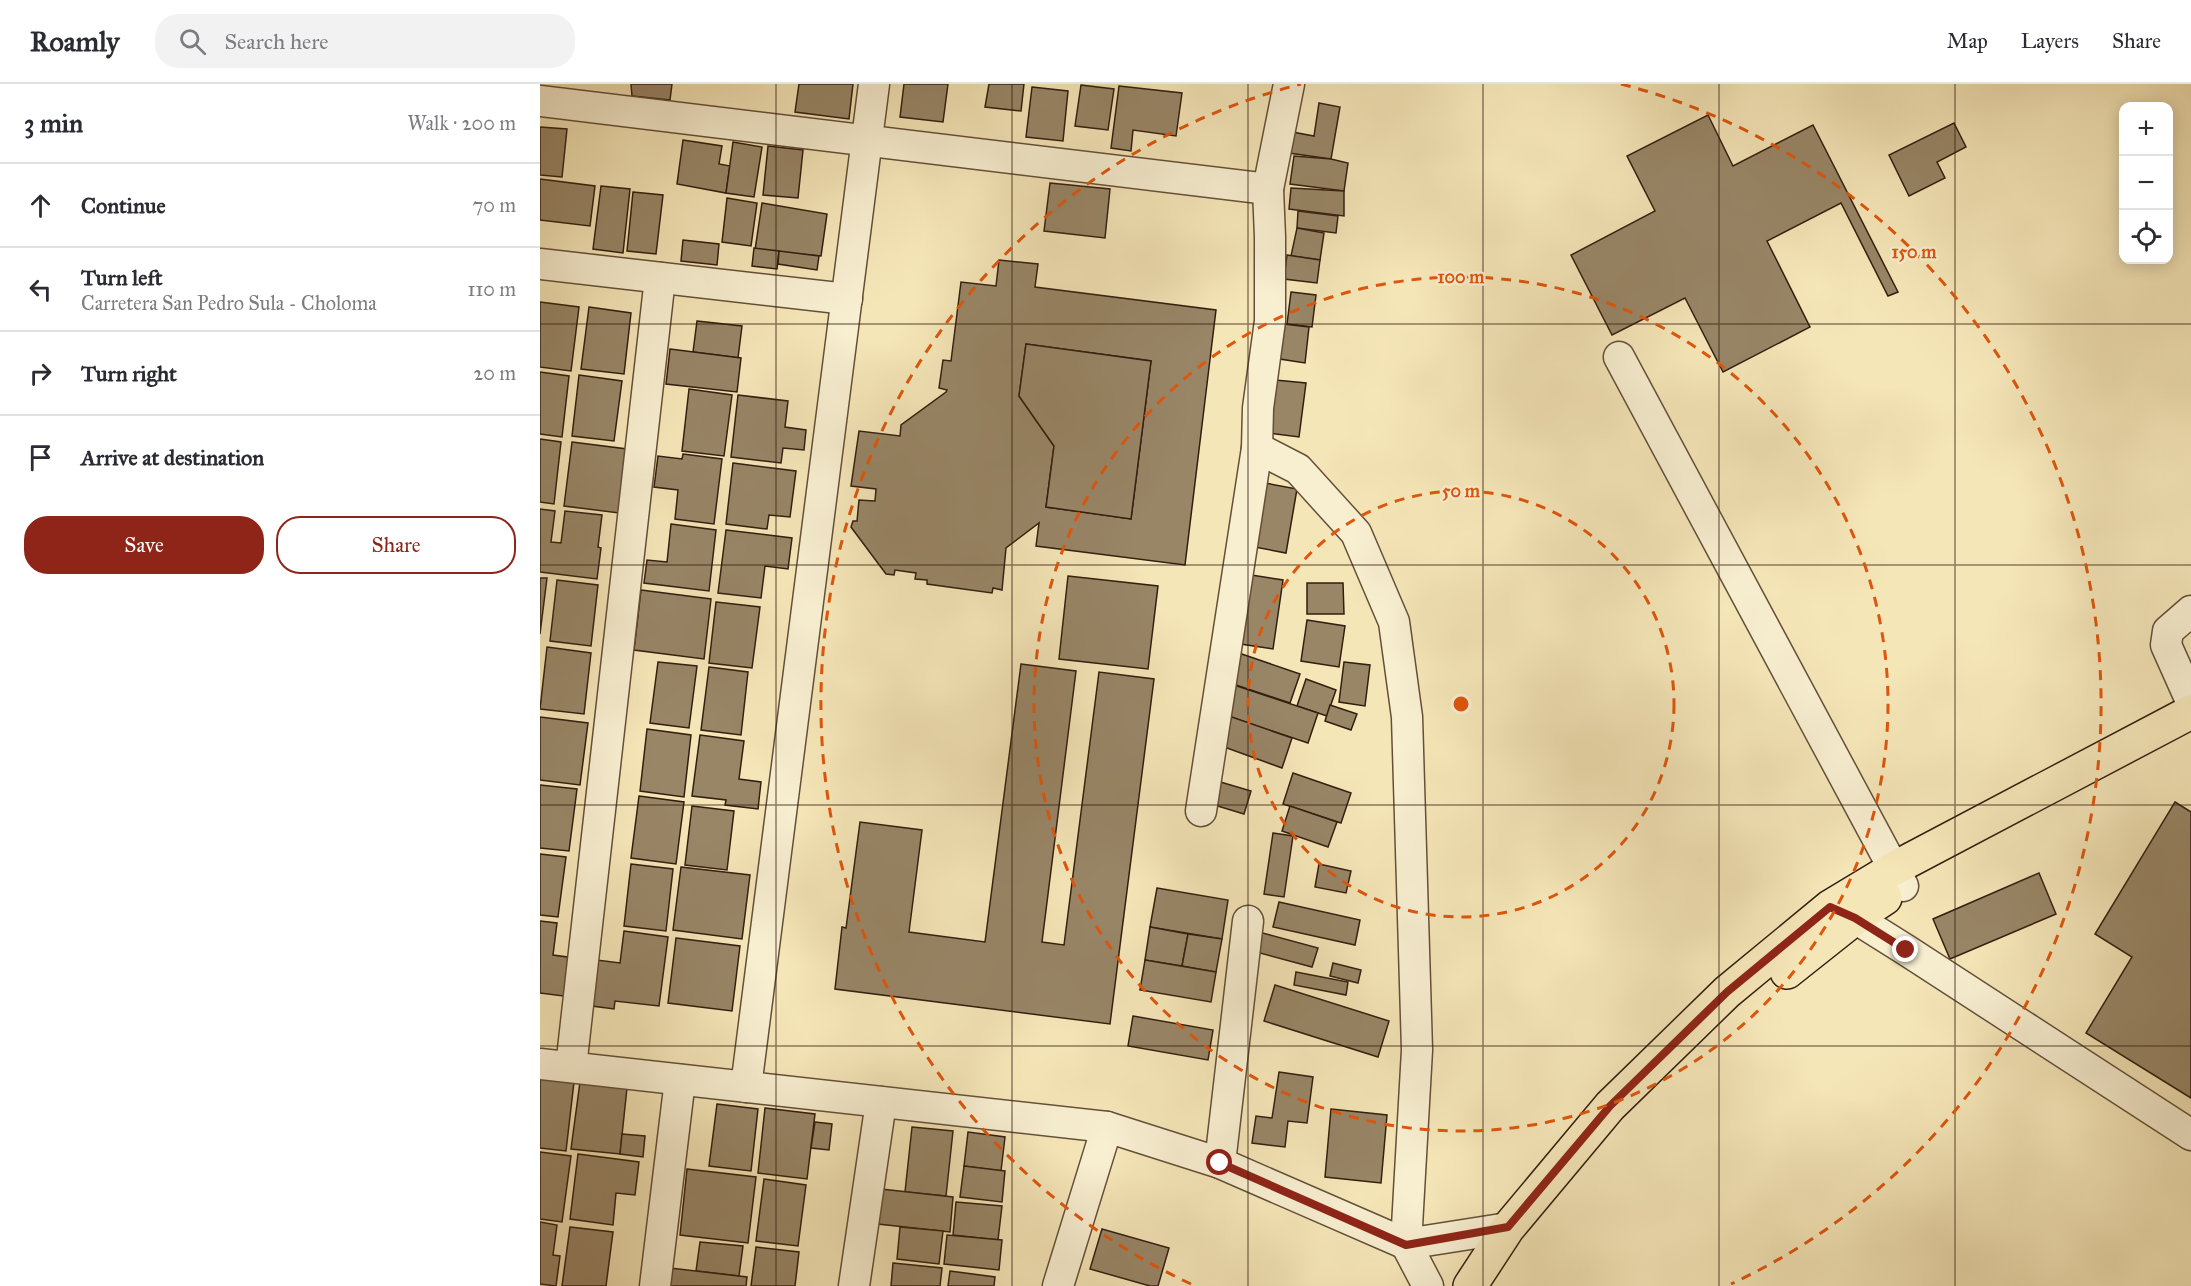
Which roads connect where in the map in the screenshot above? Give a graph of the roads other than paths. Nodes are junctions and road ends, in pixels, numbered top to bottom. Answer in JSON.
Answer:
{"nodes":[{"id":1,"x":874,"y":84,"type":"edge"},
{"id":2,"x":1289,"y":84,"type":"edge"},
{"id":3,"x":540,"y":101,"type":"edge"},
{"id":4,"x":867,"y":140,"type":"junction"},
{"id":5,"x":1268,"y":189,"type":"junction"},
{"id":6,"x":540,"y":264,"type":"edge"},
{"id":7,"x":660,"y":278,"type":"junction"},
{"id":8,"x":847,"y":299,"type":"junction"},
{"id":9,"x":1619,"y":357,"type":"dead end"},
{"id":10,"x":1257,"y":448,"type":"junction"},
{"id":11,"x":2191,"y":611,"type":"edge"},
{"id":12,"x":2191,"y":700,"type":"edge"},
{"id":13,"x":2191,"y":712,"type":"edge"},
{"id":14,"x":2191,"y":735,"type":"edge"},
{"id":15,"x":1201,"y":811,"type":"dead end"},
{"id":16,"x":1898,"y":877,"type":"junction"},
{"id":17,"x":1843,"y":912,"type":"junction"},
{"id":18,"x":1248,"y":921,"type":"dead end"},
{"id":19,"x":540,"y":1064,"type":"edge"},
{"id":20,"x":571,"y":1067,"type":"junction"},
{"id":21,"x":680,"y":1080,"type":"junction"},
{"id":22,"x":746,"y":1087,"type":"junction"},
{"id":23,"x":881,"y":1102,"type":"junction"},
{"id":24,"x":1107,"y":1127,"type":"junction"},
{"id":25,"x":2191,"y":1135,"type":"edge"},
{"id":26,"x":1220,"y":1163,"type":"junction"},
{"id":27,"x":1508,"y":1227,"type":"junction"},
{"id":28,"x":1406,"y":1245,"type":"junction"},
{"id":29,"x":655,"y":1286,"type":"edge"},
{"id":30,"x":854,"y":1286,"type":"edge"},
{"id":31,"x":1058,"y":1286,"type":"edge"},
{"id":32,"x":1428,"y":1286,"type":"edge"},
{"id":33,"x":1470,"y":1286,"type":"edge"},
{"id":34,"x":1495,"y":1286,"type":"edge"}],
"edges":[{"from":1,"to":4,"type":"street"},
{"from":2,"to":5,"type":"street"},
{"from":3,"to":4,"type":"street"},
{"from":4,"to":5,"type":"street"},
{"from":4,"to":8,"type":"street"},
{"from":5,"to":10,"type":"street"},
{"from":6,"to":7,"type":"street"},
{"from":7,"to":8,"type":"street"},
{"from":7,"to":20,"type":"street"},
{"from":8,"to":22,"type":"street"},
{"from":9,"to":16,"type":"street"},
{"from":10,"to":15,"type":"street"},
{"from":10,"to":28,"type":"street"},
{"from":11,"to":12,"type":"street"},
{"from":13,"to":16,"type":"main road"},
{"from":14,"to":16,"type":"main road"},
{"from":16,"to":17,"type":"main road"},
{"from":17,"to":25,"type":"street"},
{"from":17,"to":27,"type":"main road"},
{"from":17,"to":34,"type":"main road"},
{"from":18,"to":26,"type":"street"},
{"from":19,"to":20,"type":"street"},
{"from":20,"to":21,"type":"street"},
{"from":21,"to":22,"type":"street"},
{"from":21,"to":29,"type":"street"},
{"from":22,"to":23,"type":"street"},
{"from":23,"to":24,"type":"street"},
{"from":23,"to":30,"type":"street"},
{"from":24,"to":26,"type":"street"},
{"from":24,"to":31,"type":"street"},
{"from":26,"to":28,"type":"street"},
{"from":27,"to":28,"type":"street"},
{"from":27,"to":33,"type":"main road"},
{"from":28,"to":32,"type":"street"}]}
